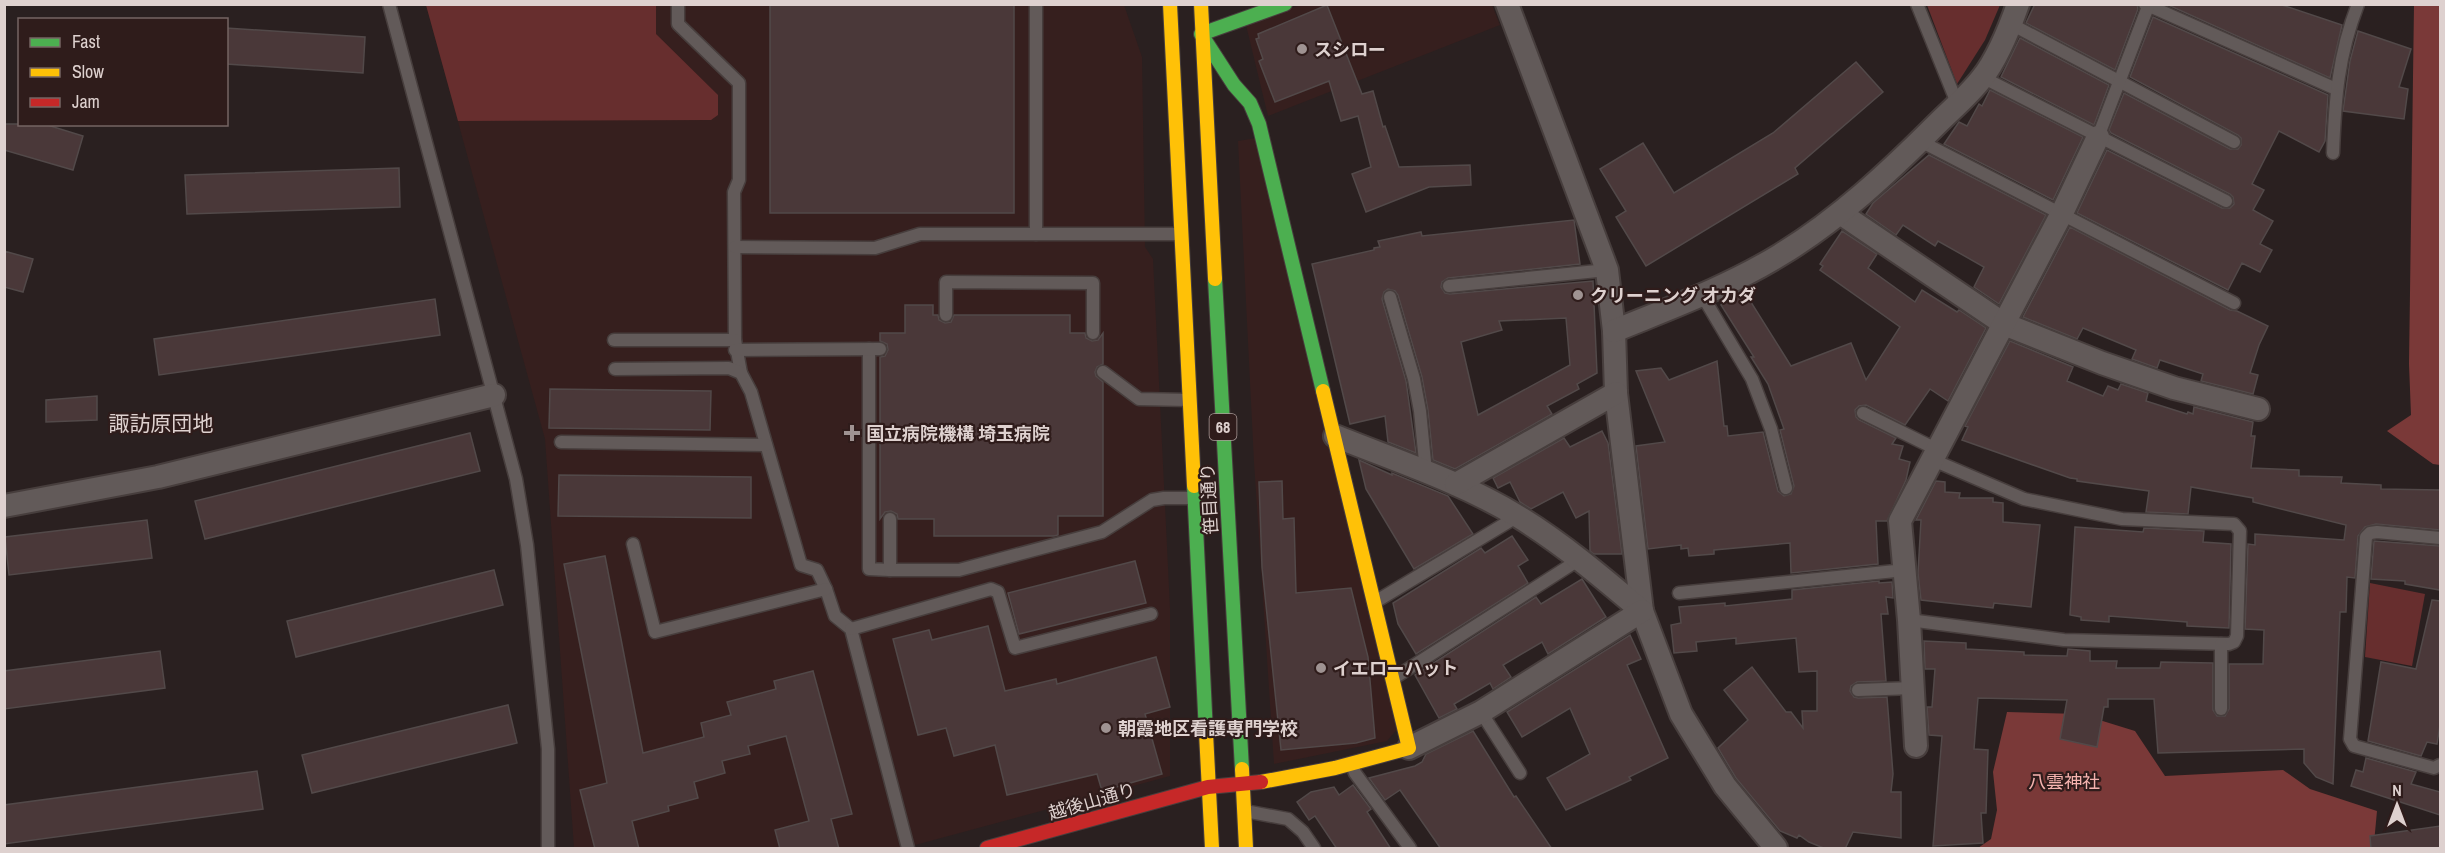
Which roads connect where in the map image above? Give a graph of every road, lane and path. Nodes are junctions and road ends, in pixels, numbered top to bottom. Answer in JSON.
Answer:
{"nodes":[{"id":1,"x":389,"y":4,"type":"edge"},
{"id":2,"x":678,"y":4,"type":"edge"},
{"id":3,"x":1036,"y":4,"type":"edge"},
{"id":4,"x":1162,"y":4,"type":"edge"},
{"id":5,"x":1170,"y":4,"type":"edge"},
{"id":6,"x":1201,"y":4,"type":"edge"},
{"id":7,"x":1285,"y":4,"type":"edge"},
{"id":8,"x":1507,"y":4,"type":"edge"},
{"id":9,"x":1917,"y":4,"type":"edge"},
{"id":10,"x":2358,"y":4,"type":"edge"},
{"id":11,"x":2148,"y":5,"type":"edge"},
{"id":12,"x":2014,"y":14,"type":"edge"},
{"id":13,"x":1201,"y":34,"type":"junction"},
{"id":14,"x":1172,"y":66,"type":"junction"},
{"id":15,"x":1983,"y":77,"type":"junction"},
{"id":16,"x":2120,"y":81,"type":"junction"},
{"id":17,"x":2336,"y":89,"type":"junction"},
{"id":18,"x":1957,"y":103,"type":"junction"},
{"id":19,"x":2098,"y":137,"type":"junction"},
{"id":20,"x":1920,"y":141,"type":"junction"},
{"id":21,"x":2234,"y":142,"type":"dead end"},
{"id":22,"x":2333,"y":153,"type":"dead end"},
{"id":23,"x":2226,"y":201,"type":"dead end"},
{"id":24,"x":1840,"y":213,"type":"junction"},
{"id":25,"x":2062,"y":213,"type":"junction"},
{"id":26,"x":1036,"y":234,"type":"junction"},
{"id":27,"x":1180,"y":234,"type":"junction"},
{"id":28,"x":735,"y":247,"type":"junction"},
{"id":29,"x":1607,"y":270,"type":"junction"},
{"id":30,"x":1449,"y":286,"type":"dead end"},
{"id":31,"x":1702,"y":296,"type":"junction"},
{"id":32,"x":1390,"y":297,"type":"dead end"},
{"id":33,"x":2234,"y":303,"type":"dead end"},
{"id":34,"x":946,"y":315,"type":"dead end"},
{"id":35,"x":2004,"y":324,"type":"junction"},
{"id":36,"x":1614,"y":331,"type":"junction"},
{"id":37,"x":1093,"y":333,"type":"dead end"},
{"id":38,"x":615,"y":340,"type":"dead end"},
{"id":39,"x":735,"y":345,"type":"junction"},
{"id":40,"x":615,"y":369,"type":"dead end"},
{"id":41,"x":1103,"y":372,"type":"dead end"},
{"id":42,"x":741,"y":373,"type":"junction"},
{"id":43,"x":1616,"y":393,"type":"junction"},
{"id":44,"x":494,"y":395,"type":"junction"},
{"id":45,"x":1188,"y":400,"type":"junction"},
{"id":46,"x":2258,"y":409,"type":"dead end"},
{"id":47,"x":1863,"y":412,"type":"dead end"},
{"id":48,"x":1335,"y":436,"type":"junction"},
{"id":49,"x":561,"y":442,"type":"dead end"},
{"id":50,"x":766,"y":445,"type":"junction"},
{"id":51,"x":1935,"y":455,"type":"junction"},
{"id":52,"x":1426,"y":472,"type":"junction"},
{"id":53,"x":1456,"y":484,"type":"junction"},
{"id":54,"x":1786,"y":488,"type":"dead end"},
{"id":55,"x":1193,"y":498,"type":"junction"},
{"id":56,"x":4,"y":506,"type":"edge"},
{"id":57,"x":1518,"y":516,"type":"junction"},
{"id":58,"x":891,"y":519,"type":"dead end"},
{"id":59,"x":2440,"y":538,"type":"edge"},
{"id":60,"x":633,"y":543,"type":"dead end"},
{"id":61,"x":1580,"y":559,"type":"junction"},
{"id":62,"x":890,"y":570,"type":"junction"},
{"id":63,"x":1905,"y":570,"type":"junction"},
{"id":64,"x":826,"y":589,"type":"junction"},
{"id":65,"x":1678,"y":593,"type":"dead end"},
{"id":66,"x":1374,"y":603,"type":"junction"},
{"id":67,"x":1642,"y":611,"type":"junction"},
{"id":68,"x":1151,"y":614,"type":"dead end"},
{"id":69,"x":1909,"y":620,"type":"junction"},
{"id":70,"x":851,"y":628,"type":"junction"},
{"id":71,"x":2221,"y":644,"type":"junction"},
{"id":72,"x":1393,"y":678,"type":"junction"},
{"id":73,"x":1913,"y":688,"type":"junction"},
{"id":74,"x":1858,"y":690,"type":"dead end"},
{"id":75,"x":2221,"y":709,"type":"dead end"},
{"id":76,"x":1481,"y":712,"type":"junction"},
{"id":77,"x":1916,"y":746,"type":"dead end"},
{"id":78,"x":1409,"y":748,"type":"junction"},
{"id":79,"x":1352,"y":764,"type":"junction"},
{"id":80,"x":2440,"y":765,"type":"edge"},
{"id":81,"x":1520,"y":773,"type":"dead end"},
{"id":82,"x":1243,"y":785,"type":"junction"},
{"id":83,"x":1208,"y":787,"type":"junction"},
{"id":84,"x":1244,"y":811,"type":"junction"},
{"id":85,"x":1023,"y":844,"type":"edge"},
{"id":86,"x":548,"y":849,"type":"edge"},
{"id":87,"x":908,"y":849,"type":"edge"},
{"id":88,"x":987,"y":849,"type":"edge"},
{"id":89,"x":1212,"y":849,"type":"edge"},
{"id":90,"x":1246,"y":849,"type":"edge"},
{"id":91,"x":1314,"y":849,"type":"edge"},
{"id":92,"x":1410,"y":849,"type":"edge"},
{"id":93,"x":1776,"y":849,"type":"edge"}],
"edges":[{"from":1,"to":44,"type":"lane"},
{"from":2,"to":28,"type":"lane"},
{"from":3,"to":26,"type":"lane"},
{"from":4,"to":14,"type":"main road"},
{"from":5,"to":14,"type":"main road","name":"笹目通り","number":"68"},
{"from":6,"to":13,"type":"main road","name":"笹目通り","number":"68"},
{"from":7,"to":13,"type":"main road"},
{"from":8,"to":29,"type":"street"},
{"from":9,"to":18,"type":"lane"},
{"from":10,"to":17,"type":"lane"},
{"from":11,"to":16,"type":"lane"},
{"from":11,"to":17,"type":"lane"},
{"from":12,"to":15,"type":"street"},
{"from":12,"to":16,"type":"lane"},
{"from":13,"to":48,"type":"main road"},
{"from":13,"to":82,"type":"main road","name":"笹目通り","number":"68"},
{"from":14,"to":27,"type":"main road","name":"笹目通り","number":"68"},
{"from":15,"to":18,"type":"street"},
{"from":15,"to":19,"type":"lane"},
{"from":16,"to":19,"type":"lane"},
{"from":16,"to":21,"type":"lane"},
{"from":17,"to":22,"type":"lane"},
{"from":18,"to":20,"type":"street"},
{"from":19,"to":23,"type":"lane"},
{"from":19,"to":25,"type":"street"},
{"from":20,"to":24,"type":"street"},
{"from":20,"to":25,"type":"lane"},
{"from":24,"to":31,"type":"street"},
{"from":24,"to":35,"type":"street"},
{"from":25,"to":33,"type":"lane"},
{"from":25,"to":35,"type":"street"},
{"from":26,"to":27,"type":"lane"},
{"from":26,"to":28,"type":"lane"},
{"from":27,"to":45,"type":"main road","name":"笹目通り","number":"68"},
{"from":28,"to":39,"type":"lane"},
{"from":29,"to":30,"type":"lane"},
{"from":29,"to":36,"type":"street"},
{"from":31,"to":36,"type":"street"},
{"from":31,"to":54,"type":"lane"},
{"from":32,"to":52,"type":"lane"},
{"from":34,"to":37,"type":"lane"},
{"from":35,"to":46,"type":"street"},
{"from":35,"to":51,"type":"street"},
{"from":36,"to":43,"type":"street"},
{"from":38,"to":39,"type":"lane"},
{"from":39,"to":42,"type":"lane"},
{"from":39,"to":62,"type":"lane"},
{"from":40,"to":42,"type":"lane"},
{"from":41,"to":45,"type":"lane"},
{"from":42,"to":50,"type":"lane"},
{"from":43,"to":53,"type":"street"},
{"from":43,"to":67,"type":"street"},
{"from":44,"to":56,"type":"street"},
{"from":44,"to":86,"type":"lane"},
{"from":45,"to":55,"type":"main road","name":"笹目通り","number":"68"},
{"from":47,"to":51,"type":"lane"},
{"from":48,"to":52,"type":"street"},
{"from":48,"to":66,"type":"main road"},
{"from":49,"to":50,"type":"lane"},
{"from":50,"to":64,"type":"lane"},
{"from":51,"to":63,"type":"street"},
{"from":51,"to":71,"type":"lane"},
{"from":52,"to":53,"type":"street"},
{"from":53,"to":57,"type":"street"},
{"from":55,"to":62,"type":"lane"},
{"from":55,"to":83,"type":"main road","name":"笹目通り","number":"68"},
{"from":57,"to":61,"type":"street"},
{"from":57,"to":66,"type":"lane"},
{"from":58,"to":62,"type":"lane"},
{"from":59,"to":80,"type":"lane"},
{"from":60,"to":64,"type":"lane"},
{"from":61,"to":67,"type":"street"},
{"from":61,"to":72,"type":"lane"},
{"from":63,"to":65,"type":"lane"},
{"from":63,"to":69,"type":"street"},
{"from":64,"to":70,"type":"lane"},
{"from":66,"to":72,"type":"main road"},
{"from":67,"to":76,"type":"street"},
{"from":67,"to":93,"type":"street"},
{"from":68,"to":70,"type":"lane"},
{"from":69,"to":71,"type":"lane"},
{"from":69,"to":73,"type":"street"},
{"from":70,"to":87,"type":"lane"},
{"from":71,"to":75,"type":"lane"},
{"from":72,"to":78,"type":"main road"},
{"from":73,"to":74,"type":"lane"},
{"from":73,"to":77,"type":"street"},
{"from":76,"to":78,"type":"street"},
{"from":76,"to":81,"type":"lane"},
{"from":78,"to":79,"type":"main road","name":"越後山通り"},
{"from":79,"to":82,"type":"main road","name":"越後山通り"},
{"from":79,"to":92,"type":"lane"},
{"from":82,"to":83,"type":"main road","name":"越後山通り"},
{"from":82,"to":84,"type":"main road","name":"笹目通り","number":"68"},
{"from":83,"to":85,"type":"main road","name":"越後山通り"},
{"from":83,"to":89,"type":"main road","name":"笹目通り","number":"68"},
{"from":84,"to":90,"type":"main road","name":"笹目通り","number":"68"},
{"from":84,"to":91,"type":"lane"},
{"from":85,"to":88,"type":"main road","name":"越後山通り"}]}
